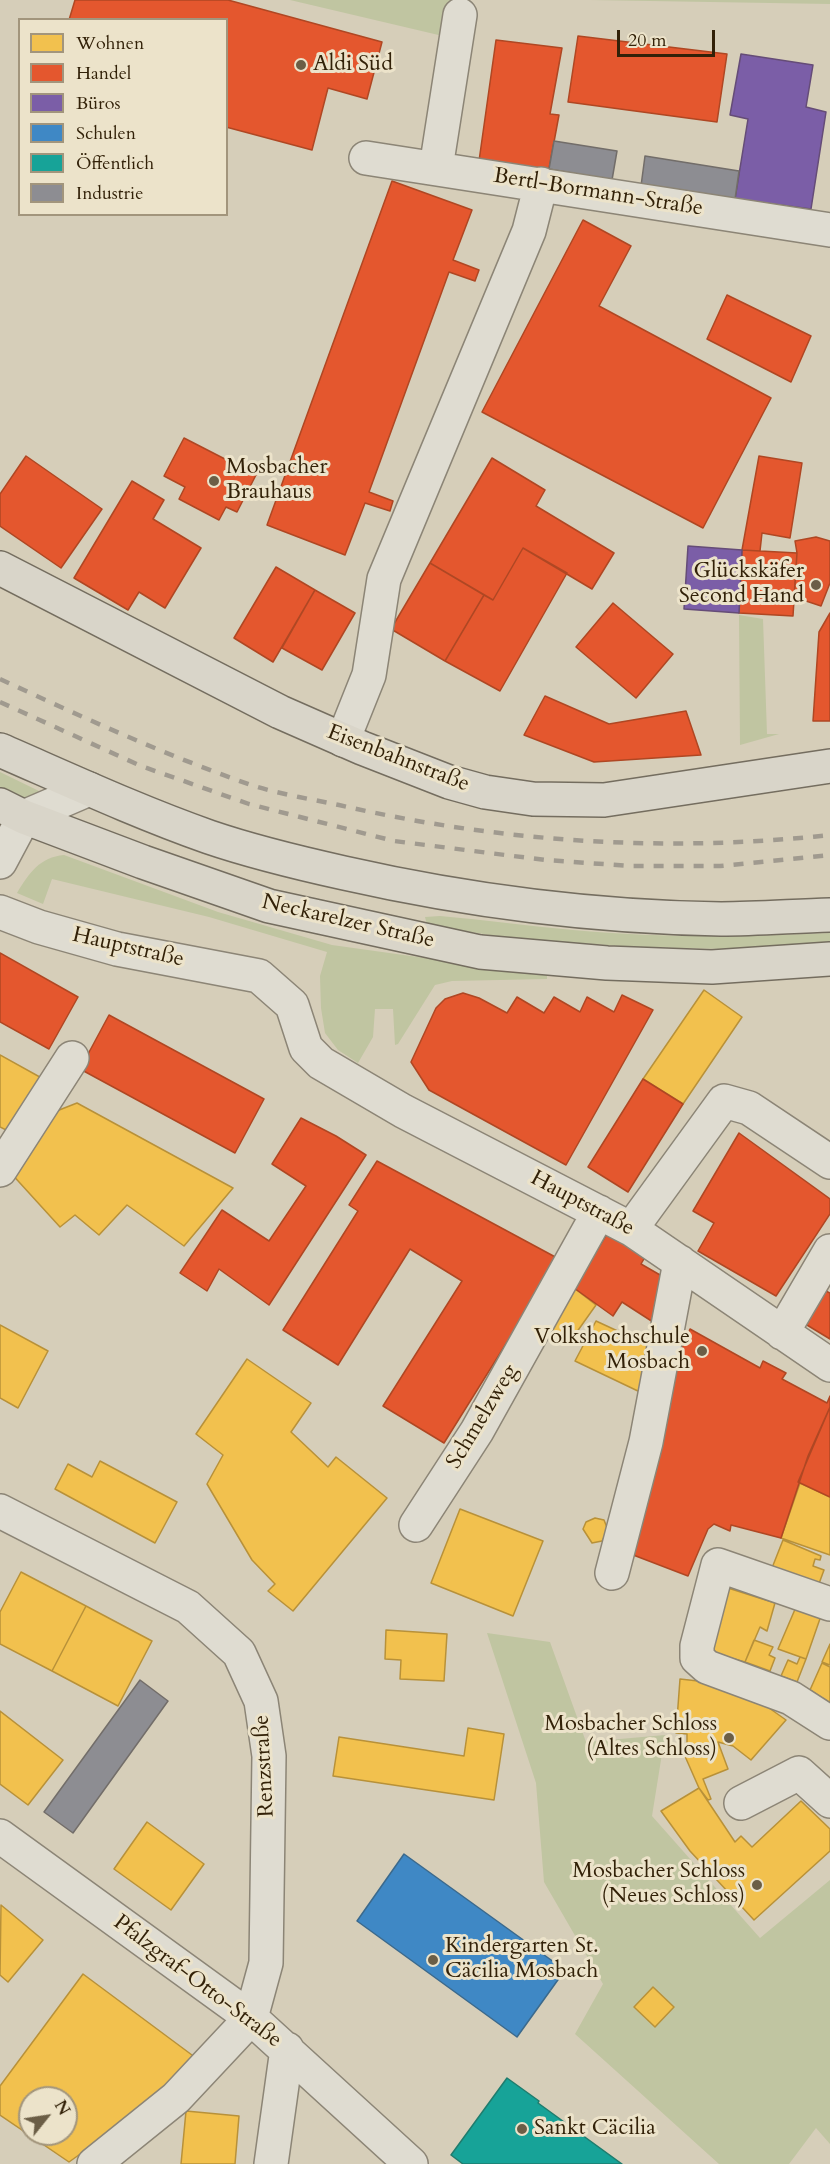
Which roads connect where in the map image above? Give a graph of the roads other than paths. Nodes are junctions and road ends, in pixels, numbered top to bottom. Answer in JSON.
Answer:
{"nodes":[{"id":1,"x":460,"y":15,"type":"dead end"},
{"id":2,"x":366,"y":158,"type":"dead end"},
{"id":3,"x":436,"y":168,"type":"junction"},
{"id":4,"x":541,"y":184,"type":"junction"},
{"id":5,"x":830,"y":230,"type":"edge"},
{"id":6,"x":0,"y":568,"type":"edge"},
{"id":7,"x":343,"y":740,"type":"junction"},
{"id":8,"x":0,"y":750,"type":"edge"},
{"id":9,"x":830,"y":766,"type":"edge"},
{"id":10,"x":89,"y":789,"type":"junction"},
{"id":11,"x":12,"y":811,"type":"edge"},
{"id":12,"x":0,"y":862,"type":"edge"},
{"id":13,"x":0,"y":912,"type":"edge"},
{"id":14,"x":830,"y":915,"type":"edge"},
{"id":15,"x":830,"y":959,"type":"edge"},
{"id":16,"x":72,"y":1058,"type":"dead end"},
{"id":17,"x":830,"y":1162,"type":"edge"},
{"id":18,"x":0,"y":1170,"type":"edge"},
{"id":19,"x":599,"y":1212,"type":"junction"},
{"id":20,"x":631,"y":1229,"type":"junction"},
{"id":21,"x":830,"y":1251,"type":"edge"},
{"id":22,"x":680,"y":1262,"type":"junction"},
{"id":23,"x":782,"y":1334,"type":"junction"},
{"id":24,"x":830,"y":1365,"type":"edge"},
{"id":25,"x":0,"y":1511,"type":"edge"},
{"id":26,"x":416,"y":1525,"type":"dead end"},
{"id":27,"x":612,"y":1573,"type":"dead end"},
{"id":28,"x":830,"y":1604,"type":"edge"},
{"id":29,"x":830,"y":1723,"type":"edge"},
{"id":30,"x":830,"y":1801,"type":"edge"},
{"id":31,"x":741,"y":1803,"type":"dead end"},
{"id":32,"x":0,"y":1836,"type":"edge"},
{"id":33,"x":251,"y":2018,"type":"junction"},
{"id":34,"x":287,"y":2049,"type":"junction"},
{"id":35,"x":94,"y":2164,"type":"edge"},
{"id":36,"x":271,"y":2164,"type":"edge"},
{"id":37,"x":411,"y":2164,"type":"edge"}],
"edges":[{"from":1,"to":3,"type":"street"},
{"from":2,"to":3,"type":"street","name":"Bertl-Bormann-Straße"},
{"from":3,"to":4,"type":"street","name":"Bertl-Bormann-Straße"},
{"from":4,"to":5,"type":"street","name":"Bertl-Bormann-Straße"},
{"from":4,"to":7,"type":"street"},
{"from":6,"to":7,"type":"main road","name":"Eisenbahnstraße"},
{"from":7,"to":9,"type":"main road","name":"Eisenbahnstraße"},
{"from":8,"to":10,"type":"main road"},
{"from":10,"to":11,"type":"street"},
{"from":10,"to":14,"type":"main road"},
{"from":11,"to":12,"type":"street"},
{"from":11,"to":15,"type":"main road","name":"Neckarelzer Straße"},
{"from":13,"to":19,"type":"street","name":"Hauptstraße"},
{"from":16,"to":18,"type":"street"},
{"from":17,"to":20,"type":"street"},
{"from":19,"to":20,"type":"street","name":"Hauptstraße"},
{"from":19,"to":26,"type":"street","name":"Schmelzweg"},
{"from":20,"to":22,"type":"street","name":"Hauptstraße"},
{"from":21,"to":23,"type":"street"},
{"from":22,"to":23,"type":"street","name":"Hauptstraße"},
{"from":22,"to":27,"type":"street"},
{"from":23,"to":24,"type":"street","name":"Hauptstraße"},
{"from":25,"to":33,"type":"street","name":"Renzstraße"},
{"from":28,"to":29,"type":"street"},
{"from":30,"to":31,"type":"street"},
{"from":32,"to":33,"type":"street","name":"Pfalzgraf-Otto-Straße"},
{"from":33,"to":34,"type":"street","name":"Pfalzgraf-Otto-Straße"},
{"from":33,"to":35,"type":"street"},
{"from":34,"to":36,"type":"street"},
{"from":34,"to":37,"type":"street","name":"Pfalzgraf-Otto-Straße"}]}
